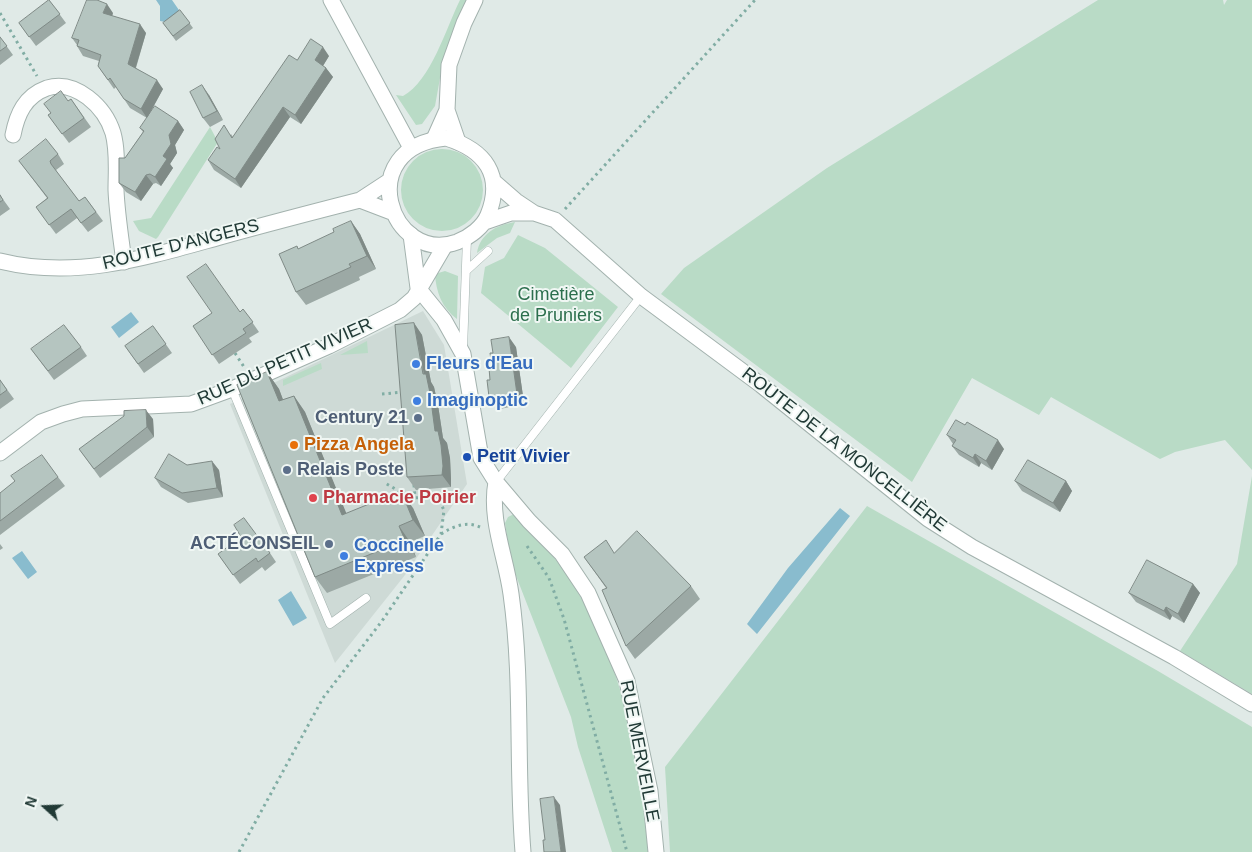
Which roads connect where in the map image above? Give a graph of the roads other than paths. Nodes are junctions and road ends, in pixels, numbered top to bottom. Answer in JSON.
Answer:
{"nodes":[{"id":1,"x":331,"y":0,"type":"edge"},
{"id":2,"x":475,"y":0,"type":"edge"},
{"id":3,"x":447,"y":110,"type":"junction"},
{"id":4,"x":13,"y":134,"type":"dead end"},
{"id":5,"x":434,"y":139,"type":"junction"},
{"id":6,"x":458,"y":142,"type":"junction"},
{"id":7,"x":410,"y":148,"type":"junction"},
{"id":8,"x":493,"y":180,"type":"junction"},
{"id":9,"x":390,"y":181,"type":"junction"},
{"id":10,"x":360,"y":200,"type":"junction"},
{"id":11,"x":394,"y":213,"type":"junction"},
{"id":12,"x":534,"y":213,"type":"junction"},
{"id":13,"x":485,"y":222,"type":"junction"},
{"id":14,"x":411,"y":235,"type":"junction"},
{"id":15,"x":466,"y":238,"type":"junction"},
{"id":16,"x":444,"y":246,"type":"junction"},
{"id":17,"x":488,"y":251,"type":"dead end"},
{"id":18,"x":0,"y":261,"type":"edge"},
{"id":19,"x":124,"y":262,"type":"junction"},
{"id":20,"x":466,"y":271,"type":"junction"},
{"id":21,"x":418,"y":288,"type":"junction"},
{"id":22,"x":641,"y":296,"type":"junction"},
{"id":23,"x":463,"y":354,"type":"junction"},
{"id":24,"x":232,"y":389,"type":"junction"},
{"id":25,"x":0,"y":453,"type":"edge"},
{"id":26,"x":496,"y":482,"type":"junction"},
{"id":27,"x":366,"y":598,"type":"dead end"},
{"id":28,"x":1252,"y":704,"type":"edge"},
{"id":29,"x":523,"y":852,"type":"edge"},
{"id":30,"x":656,"y":852,"type":"edge"}],
"edges":[{"from":1,"to":7,"type":"street"},
{"from":2,"to":3,"type":"street"},
{"from":3,"to":5,"type":"street"},
{"from":3,"to":6,"type":"street"},
{"from":4,"to":19,"type":"street"},
{"from":5,"to":6,"type":"street"},
{"from":5,"to":7,"type":"street"},
{"from":6,"to":8,"type":"street"},
{"from":7,"to":9,"type":"street"},
{"from":8,"to":12,"type":"street","name":"ROUTE DE LA MONCELLIÈRE"},
{"from":8,"to":13,"type":"street"},
{"from":9,"to":10,"type":"street","name":"ROUTE D'ANGERS"},
{"from":9,"to":11,"type":"street"},
{"from":10,"to":11,"type":"street"},
{"from":10,"to":19,"type":"street","name":"ROUTE D'ANGERS"},
{"from":11,"to":14,"type":"street"},
{"from":12,"to":13,"type":"street","name":"ROUTE DE LA MONCELLIÈRE"},
{"from":12,"to":22,"type":"street","name":"ROUTE DE LA MONCELLIÈRE"},
{"from":13,"to":15,"type":"street"},
{"from":14,"to":16,"type":"street"},
{"from":14,"to":21,"type":"street"},
{"from":15,"to":16,"type":"street"},
{"from":15,"to":20,"type":"lane"},
{"from":16,"to":21,"type":"street","name":"RUE DU PETIT VIVIER"},
{"from":17,"to":20,"type":"lane"},
{"from":18,"to":19,"type":"street","name":"ROUTE D'ANGERS"},
{"from":20,"to":23,"type":"lane"},
{"from":21,"to":23,"type":"street"},
{"from":21,"to":24,"type":"street","name":"RUE DU PETIT VIVIER"},
{"from":22,"to":26,"type":"lane"},
{"from":22,"to":28,"type":"street","name":"ROUTE DE LA MONCELLIÈRE"},
{"from":23,"to":26,"type":"street","name":"RUE MERVEILLE"},
{"from":24,"to":25,"type":"street","name":"RUE DU PETIT VIVIER"},
{"from":24,"to":27,"type":"lane"},
{"from":26,"to":29,"type":"street"},
{"from":26,"to":30,"type":"street","name":"RUE MERVEILLE"}]}
